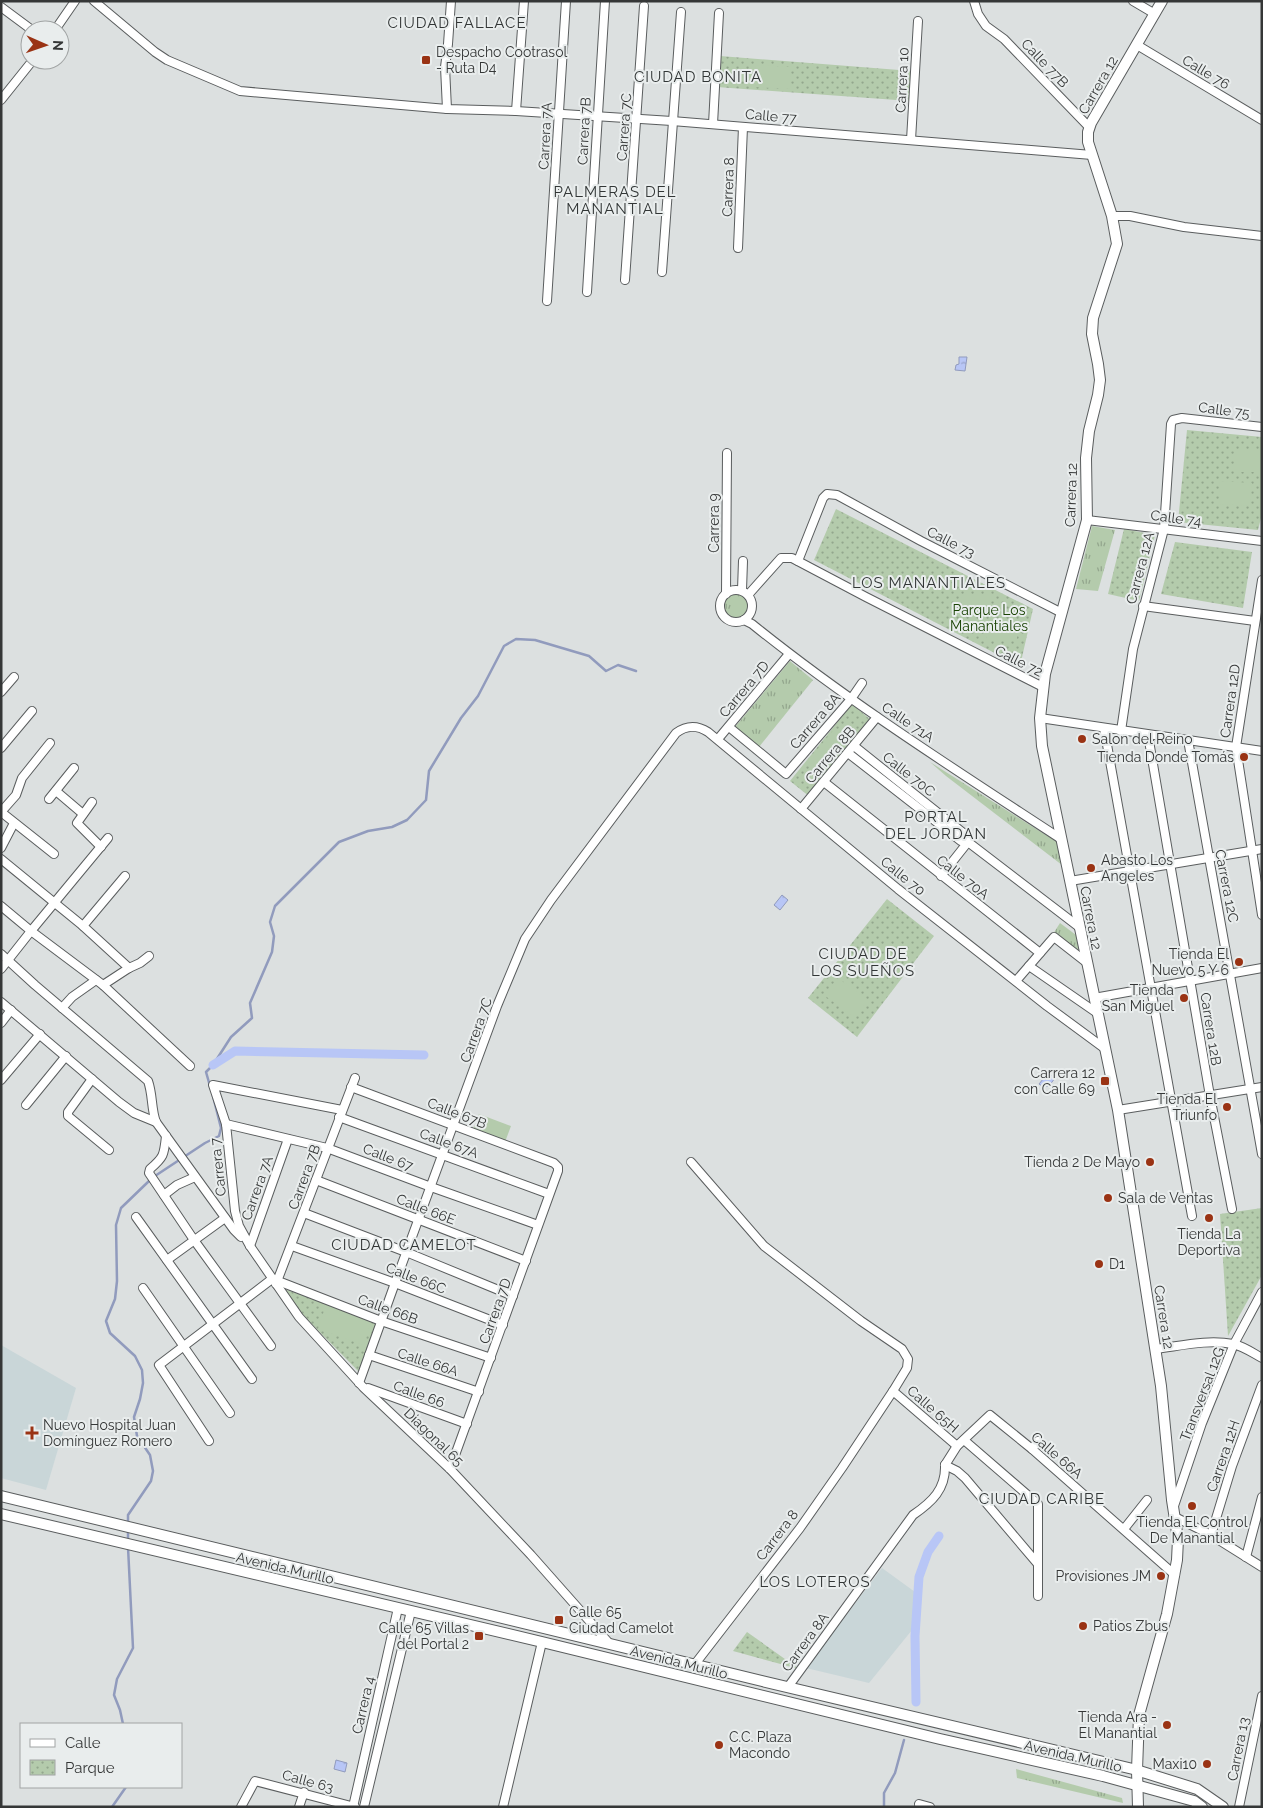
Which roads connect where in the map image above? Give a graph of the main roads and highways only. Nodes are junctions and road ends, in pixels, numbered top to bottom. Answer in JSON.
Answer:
{"nodes":[{"id":1,"x":1162,"y":1,"type":"edge"},
{"id":2,"x":1,"y":1496,"type":"edge"},
{"id":3,"x":1,"y":1514,"type":"edge"},
{"id":4,"x":1137,"y":1770,"type":"junction"},
{"id":5,"x":1137,"y":1784,"type":"junction"},
{"id":6,"x":1197,"y":1805,"type":"edge"},
{"id":7,"x":1138,"y":1807,"type":"edge"},
{"id":8,"x":1223,"y":1807,"type":"edge"}],
"edges":[{"from":1,"to":4,"type":"main road","name":"Carrera 12"},
{"from":2,"to":4,"type":"main road","name":"Avenida Murillo"},
{"from":3,"to":5,"type":"main road","name":"Avenida Murillo"},
{"from":4,"to":5,"type":"main road","name":"Carrera 12"},
{"from":4,"to":8,"type":"main road","name":"Avenida Murillo"},
{"from":5,"to":6,"type":"main road","name":"Avenida Murillo"},
{"from":5,"to":7,"type":"main road","name":"Carrera 12"}]}
